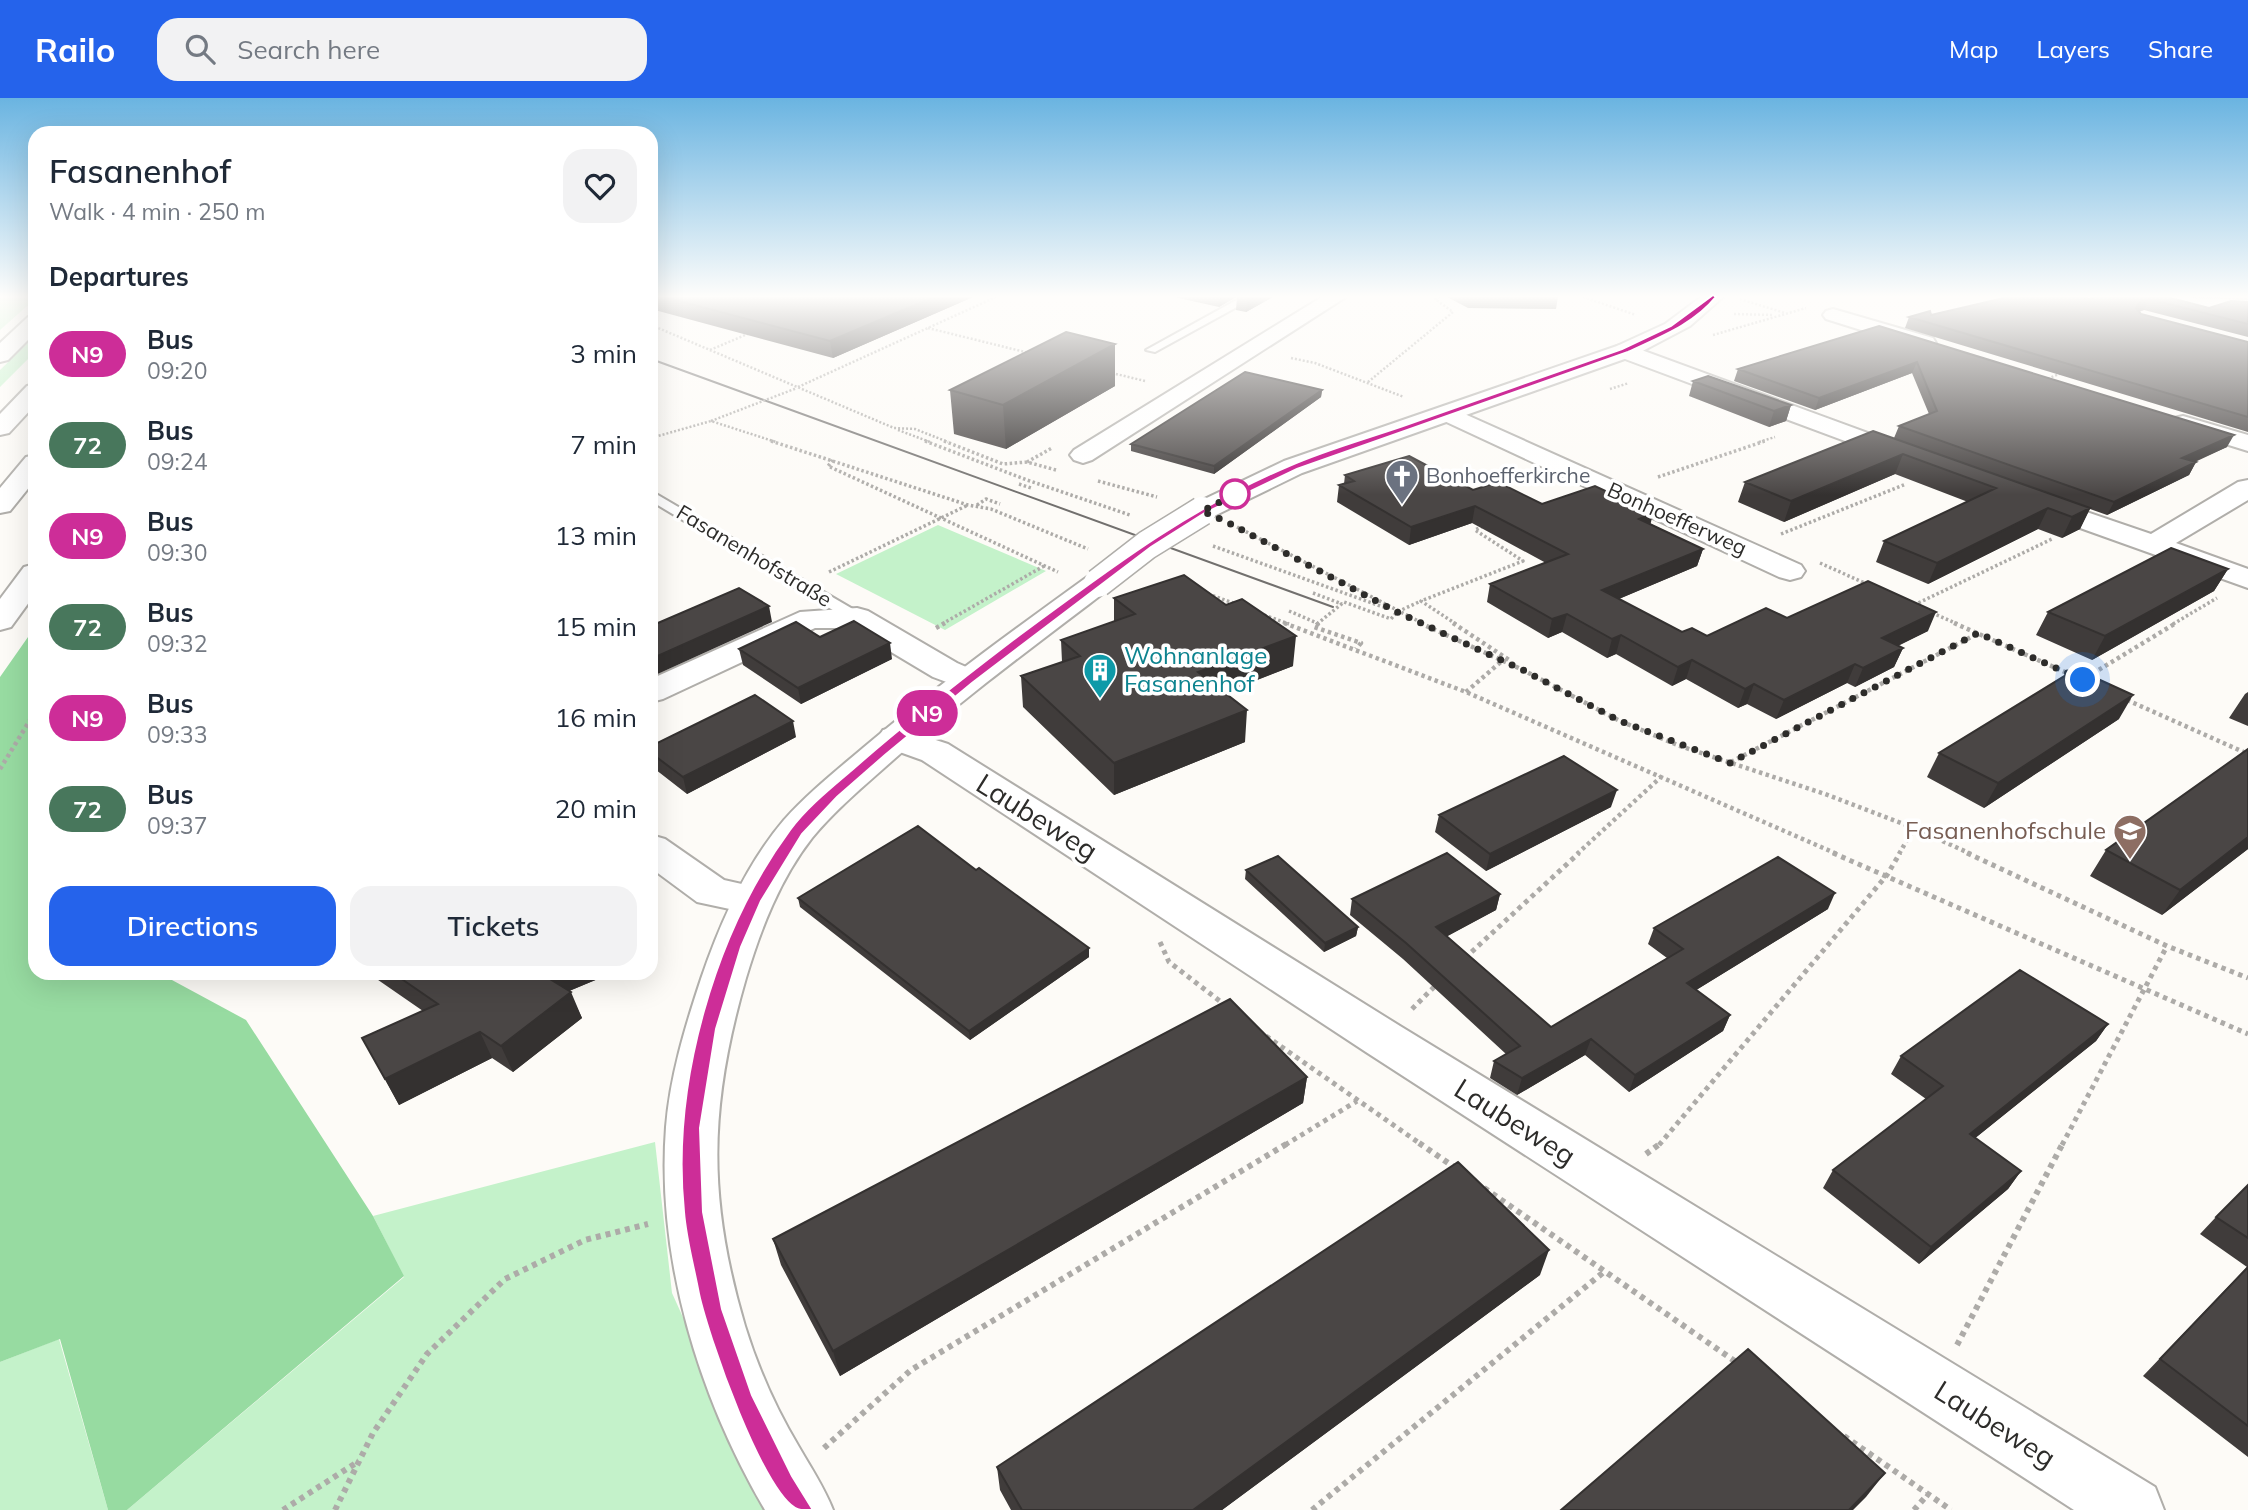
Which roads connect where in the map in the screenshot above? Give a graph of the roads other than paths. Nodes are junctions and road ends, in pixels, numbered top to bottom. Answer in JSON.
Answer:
{"nodes":[{"id":1,"x":1231,"y":363,"type":"edge"},
{"id":2,"x":1592,"y":363,"type":"edge"},
{"id":3,"x":1658,"y":363,"type":"edge"},
{"id":4,"x":28,"y":398,"type":"edge"},
{"id":5,"x":1446,"y":415,"type":"junction"},
{"id":6,"x":2164,"y":417,"type":"edge"},
{"id":7,"x":0,"y":428,"type":"edge"},
{"id":8,"x":2248,"y":443,"type":"edge"},
{"id":9,"x":1083,"y":455,"type":"dead end"},
{"id":10,"x":1945,"y":469,"type":"edge"},
{"id":11,"x":28,"y":471,"type":"edge"},
{"id":12,"x":2248,"y":488,"type":"edge"},
{"id":13,"x":2010,"y":493,"type":"edge"},
{"id":14,"x":658,"y":499,"type":"edge"},
{"id":15,"x":0,"y":505,"type":"edge"},
{"id":16,"x":2153,"y":545,"type":"junction"},
{"id":17,"x":1801,"y":565,"type":"road end"},
{"id":18,"x":2248,"y":579,"type":"edge"},
{"id":19,"x":28,"y":582,"type":"edge"},
{"id":20,"x":857,"y":618,"type":"junction"},
{"id":21,"x":0,"y":620,"type":"edge"},
{"id":22,"x":968,"y":680,"type":"junction"},
{"id":23,"x":658,"y":689,"type":"edge"},
{"id":24,"x":896,"y":738,"type":"junction"},
{"id":25,"x":658,"y":853,"type":"edge"},
{"id":26,"x":753,"y":900,"type":"junction"},
{"id":27,"x":793,"y":1497,"type":"edge"},
{"id":28,"x":2133,"y":1510,"type":"edge"}],
"edges":[{"from":1,"to":9,"type":"main road"},
{"from":2,"to":5,"type":"main road"},
{"from":3,"to":10,"type":"main road"},
{"from":4,"to":7,"type":"main road"},
{"from":5,"to":17,"type":"main road","name":"Bonhoefferweg"},
{"from":5,"to":22,"type":"main road","bridge":true},
{"from":6,"to":8,"type":"main road"},
{"from":11,"to":15,"type":"main road"},
{"from":12,"to":16,"type":"main road"},
{"from":13,"to":16,"type":"main road"},
{"from":14,"to":20,"type":"lane","name":"Fasanenhofstraße"},
{"from":16,"to":18,"type":"main road"},
{"from":19,"to":21,"type":"main road"},
{"from":20,"to":22,"type":"main road","name":"Fasanenhofstraße"},
{"from":20,"to":23,"type":"main road","name":"Fasanenhofstraße"},
{"from":22,"to":24,"type":"main road"},
{"from":24,"to":26,"type":"main road"},
{"from":24,"to":28,"type":"main road","name":"Laubeweg"},
{"from":25,"to":26,"type":"main road"},
{"from":26,"to":27,"type":"main road"}]}
